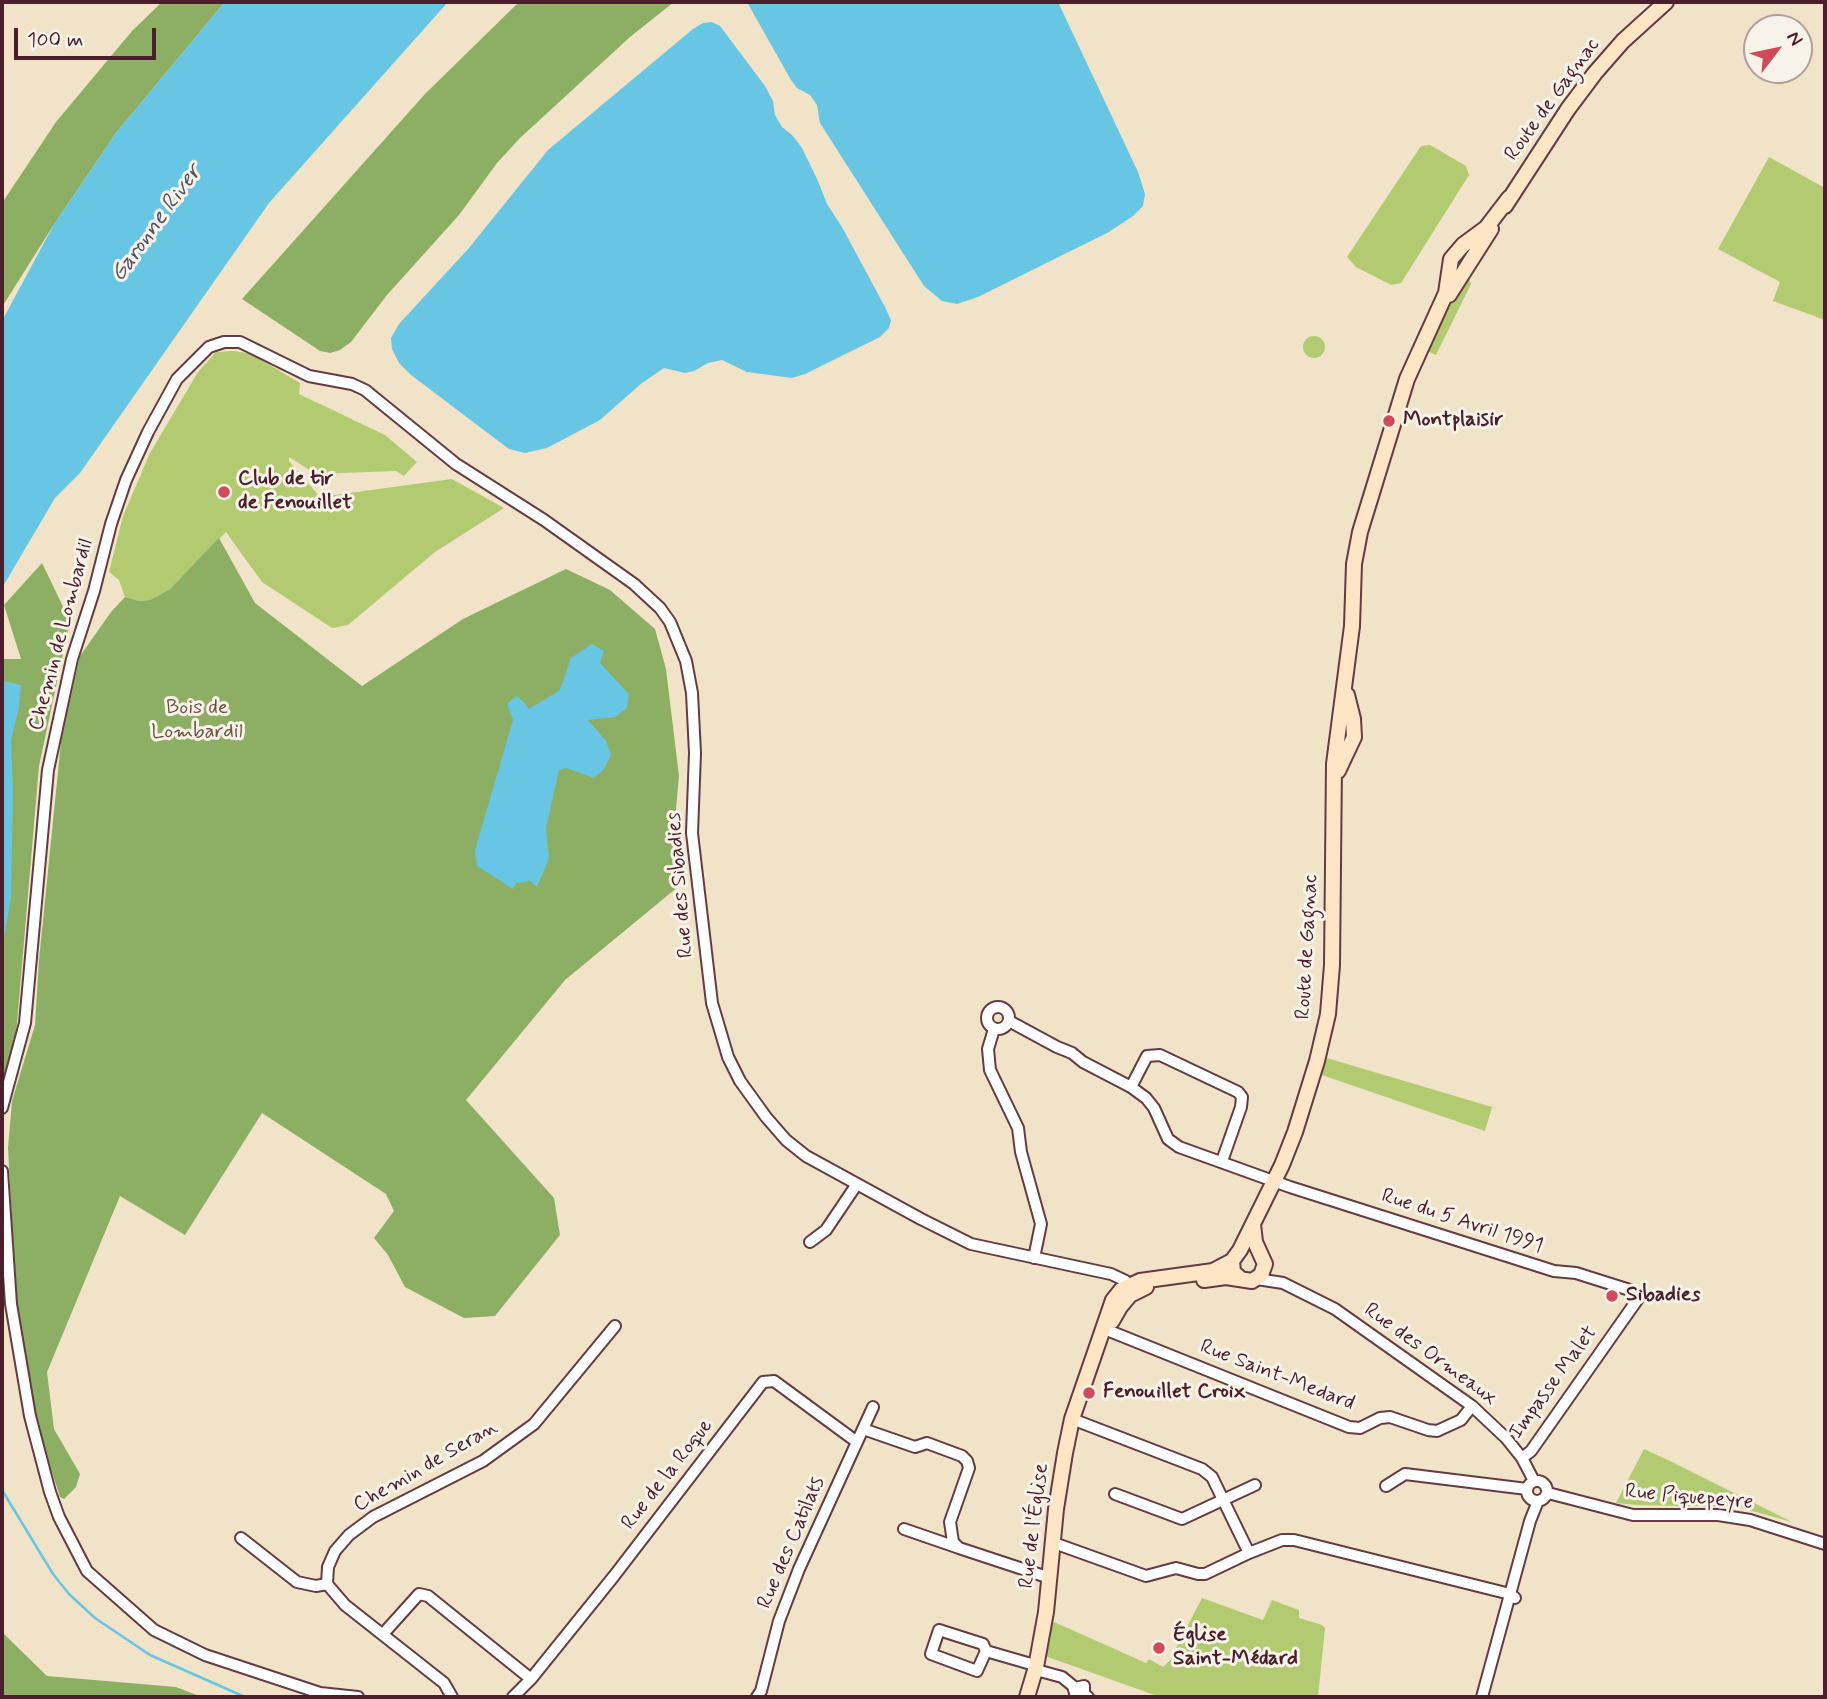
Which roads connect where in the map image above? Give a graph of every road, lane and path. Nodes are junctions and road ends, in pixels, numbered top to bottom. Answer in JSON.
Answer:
{"nodes":[{"id":1,"x":1666,"y":2,"type":"edge"},
{"id":2,"x":352,"y":384,"type":"joint"},
{"id":3,"x":1009,"y":1021,"type":"junction"},
{"id":4,"x":994,"y":1029,"type":"junction"},
{"id":5,"x":1131,"y":1087,"type":"junction"},
{"id":6,"x":2,"y":1108,"type":"edge"},
{"id":7,"x":1222,"y":1161,"type":"junction"},
{"id":8,"x":2,"y":1171,"type":"edge"},
{"id":9,"x":1273,"y":1181,"type":"junction"},
{"id":10,"x":857,"y":1184,"type":"junction"},
{"id":11,"x":1253,"y":1223,"type":"junction"},
{"id":12,"x":810,"y":1242,"type":"dead end"},
{"id":13,"x":1236,"y":1255,"type":"junction"},
{"id":14,"x":1261,"y":1256,"type":"junction"},
{"id":15,"x":1034,"y":1258,"type":"junction"},
{"id":16,"x":1241,"y":1279,"type":"junction"},
{"id":17,"x":1257,"y":1279,"type":"junction"},
{"id":18,"x":1283,"y":1283,"type":"junction"},
{"id":19,"x":1126,"y":1290,"type":"junction"},
{"id":20,"x":1640,"y":1296,"type":"joint"},
{"id":21,"x":615,"y":1326,"type":"dead end"},
{"id":22,"x":1108,"y":1330,"type":"junction"},
{"id":23,"x":1472,"y":1406,"type":"junction"},
{"id":24,"x":873,"y":1407,"type":"dead end"},
{"id":25,"x":1072,"y":1419,"type":"junction"},
{"id":26,"x":863,"y":1429,"type":"junction"},
{"id":27,"x":857,"y":1442,"type":"junction"},
{"id":28,"x":1522,"y":1458,"type":"junction"},
{"id":29,"x":1255,"y":1485,"type":"dead end"},
{"id":30,"x":1386,"y":1486,"type":"dead end"},
{"id":31,"x":1532,"y":1492,"type":"junction"},
{"id":32,"x":1548,"y":1493,"type":"junction"},
{"id":33,"x":1115,"y":1494,"type":"dead end"},
{"id":34,"x":1224,"y":1500,"type":"junction"},
{"id":35,"x":904,"y":1530,"type":"dead end"},
{"id":36,"x":242,"y":1538,"type":"dead end"},
{"id":37,"x":1054,"y":1543,"type":"junction"},
{"id":38,"x":1825,"y":1544,"type":"edge"},
{"id":39,"x":959,"y":1548,"type":"junction"},
{"id":40,"x":1249,"y":1553,"type":"junction"},
{"id":41,"x":1050,"y":1578,"type":"junction"},
{"id":42,"x":327,"y":1584,"type":"junction"},
{"id":43,"x":1512,"y":1596,"type":"junction"},
{"id":44,"x":383,"y":1634,"type":"junction"},
{"id":45,"x":986,"y":1651,"type":"junction"},
{"id":46,"x":1036,"y":1668,"type":"junction"},
{"id":47,"x":531,"y":1679,"type":"junction"},
{"id":48,"x":1076,"y":1693,"type":"edge"},
{"id":49,"x":358,"y":1697,"type":"edge"},
{"id":50,"x":452,"y":1697,"type":"edge"},
{"id":51,"x":513,"y":1697,"type":"edge"},
{"id":52,"x":522,"y":1697,"type":"edge"},
{"id":53,"x":757,"y":1697,"type":"edge"},
{"id":54,"x":1027,"y":1697,"type":"edge"},
{"id":55,"x":1088,"y":1697,"type":"edge"},
{"id":56,"x":1482,"y":1697,"type":"edge"}],
"edges":[{"from":1,"to":9,"type":"main road","name":"Route de Gagnac"},
{"from":2,"to":6,"type":"street","name":"Chemin de Lombardil"},
{"from":2,"to":10,"type":"street","name":"Rue des Sibadies"},
{"from":3,"to":4,"type":"street"},
{"from":3,"to":4,"type":"street"},
{"from":3,"to":5,"type":"street","name":"Rue du 5 Avril 1991"},
{"from":4,"to":15,"type":"street"},
{"from":5,"to":7,"type":"street","name":"Rue du 5 Avril 1991"},
{"from":5,"to":7,"type":"street"},
{"from":7,"to":9,"type":"street","name":"Rue du 5 Avril 1991"},
{"from":8,"to":49,"type":"street"},
{"from":9,"to":11,"type":"main road","name":"Route de Gagnac"},
{"from":9,"to":20,"type":"street","name":"Rue du 5 Avril 1991"},
{"from":10,"to":12,"type":"street"},
{"from":10,"to":15,"type":"street","name":"Rue des Sibadies"},
{"from":11,"to":13,"type":"main road","name":"Route de Gagnac"},
{"from":11,"to":14,"type":"main road"},
{"from":13,"to":14,"type":"main road"},
{"from":13,"to":16,"type":"main road"},
{"from":13,"to":19,"type":"main road"},
{"from":14,"to":17,"type":"main road"},
{"from":14,"to":18,"type":"street","name":"Rue des Ormeaux"},
{"from":15,"to":19,"type":"street","name":"Rue des Sibadies"},
{"from":16,"to":17,"type":"main road"},
{"from":16,"to":19,"type":"main road"},
{"from":17,"to":18,"type":"street","name":"Rue des Ormeaux"},
{"from":18,"to":23,"type":"street","name":"Rue des Ormeaux"},
{"from":19,"to":22,"type":"main road","name":"Rue de l'Église"},
{"from":20,"to":28,"type":"street","name":"Impasse Malet"},
{"from":21,"to":42,"type":"street","name":"Chemin de Seran"},
{"from":22,"to":23,"type":"street","name":"Rue Saint-Medard"},
{"from":22,"to":25,"type":"main road","name":"Rue de l'Église"},
{"from":23,"to":28,"type":"street","name":"Rue des Ormeaux"},
{"from":24,"to":26,"type":"street","name":"Rue des Catilats"},
{"from":25,"to":34,"type":"street"},
{"from":25,"to":37,"type":"main road","name":"Rue de l'Église"},
{"from":26,"to":27,"type":"street","name":"Rue des Catilats"},
{"from":26,"to":39,"type":"street"},
{"from":27,"to":47,"type":"street","name":"Rue de la Roque"},
{"from":27,"to":53,"type":"street","name":"Rue des Catilats"},
{"from":28,"to":31,"type":"street","name":"Rue des Ormeaux"},
{"from":29,"to":34,"type":"street"},
{"from":30,"to":31,"type":"street"},
{"from":31,"to":32,"type":"street"},
{"from":31,"to":32,"type":"street","name":"Rue des Ormeaux"},
{"from":31,"to":43,"type":"street","name":"Rue des Ormeaux"},
{"from":32,"to":38,"type":"street","name":"Rue Piquepeyre"},
{"from":33,"to":34,"type":"street"},
{"from":34,"to":40,"type":"street"},
{"from":35,"to":39,"type":"street"},
{"from":36,"to":42,"type":"street"},
{"from":37,"to":40,"type":"street"},
{"from":37,"to":41,"type":"main road","name":"Rue de l'Église"},
{"from":39,"to":41,"type":"street"},
{"from":40,"to":43,"type":"street"},
{"from":41,"to":46,"type":"main road","name":"Rue de l'Église"},
{"from":42,"to":44,"type":"street"},
{"from":43,"to":56,"type":"street","name":"Rue des Ormeaux"},
{"from":44,"to":47,"type":"street"},
{"from":44,"to":50,"type":"street"},
{"from":45,"to":45,"type":"street"},
{"from":45,"to":46,"type":"street"},
{"from":46,"to":48,"type":"street"},
{"from":46,"to":54,"type":"main road","name":"Rue de l'Église"},
{"from":47,"to":51,"type":"street","name":"Rue de la Roque"},
{"from":47,"to":52,"type":"street","name":"Rue de la Roque"},
{"from":48,"to":55,"type":"street"}]}
